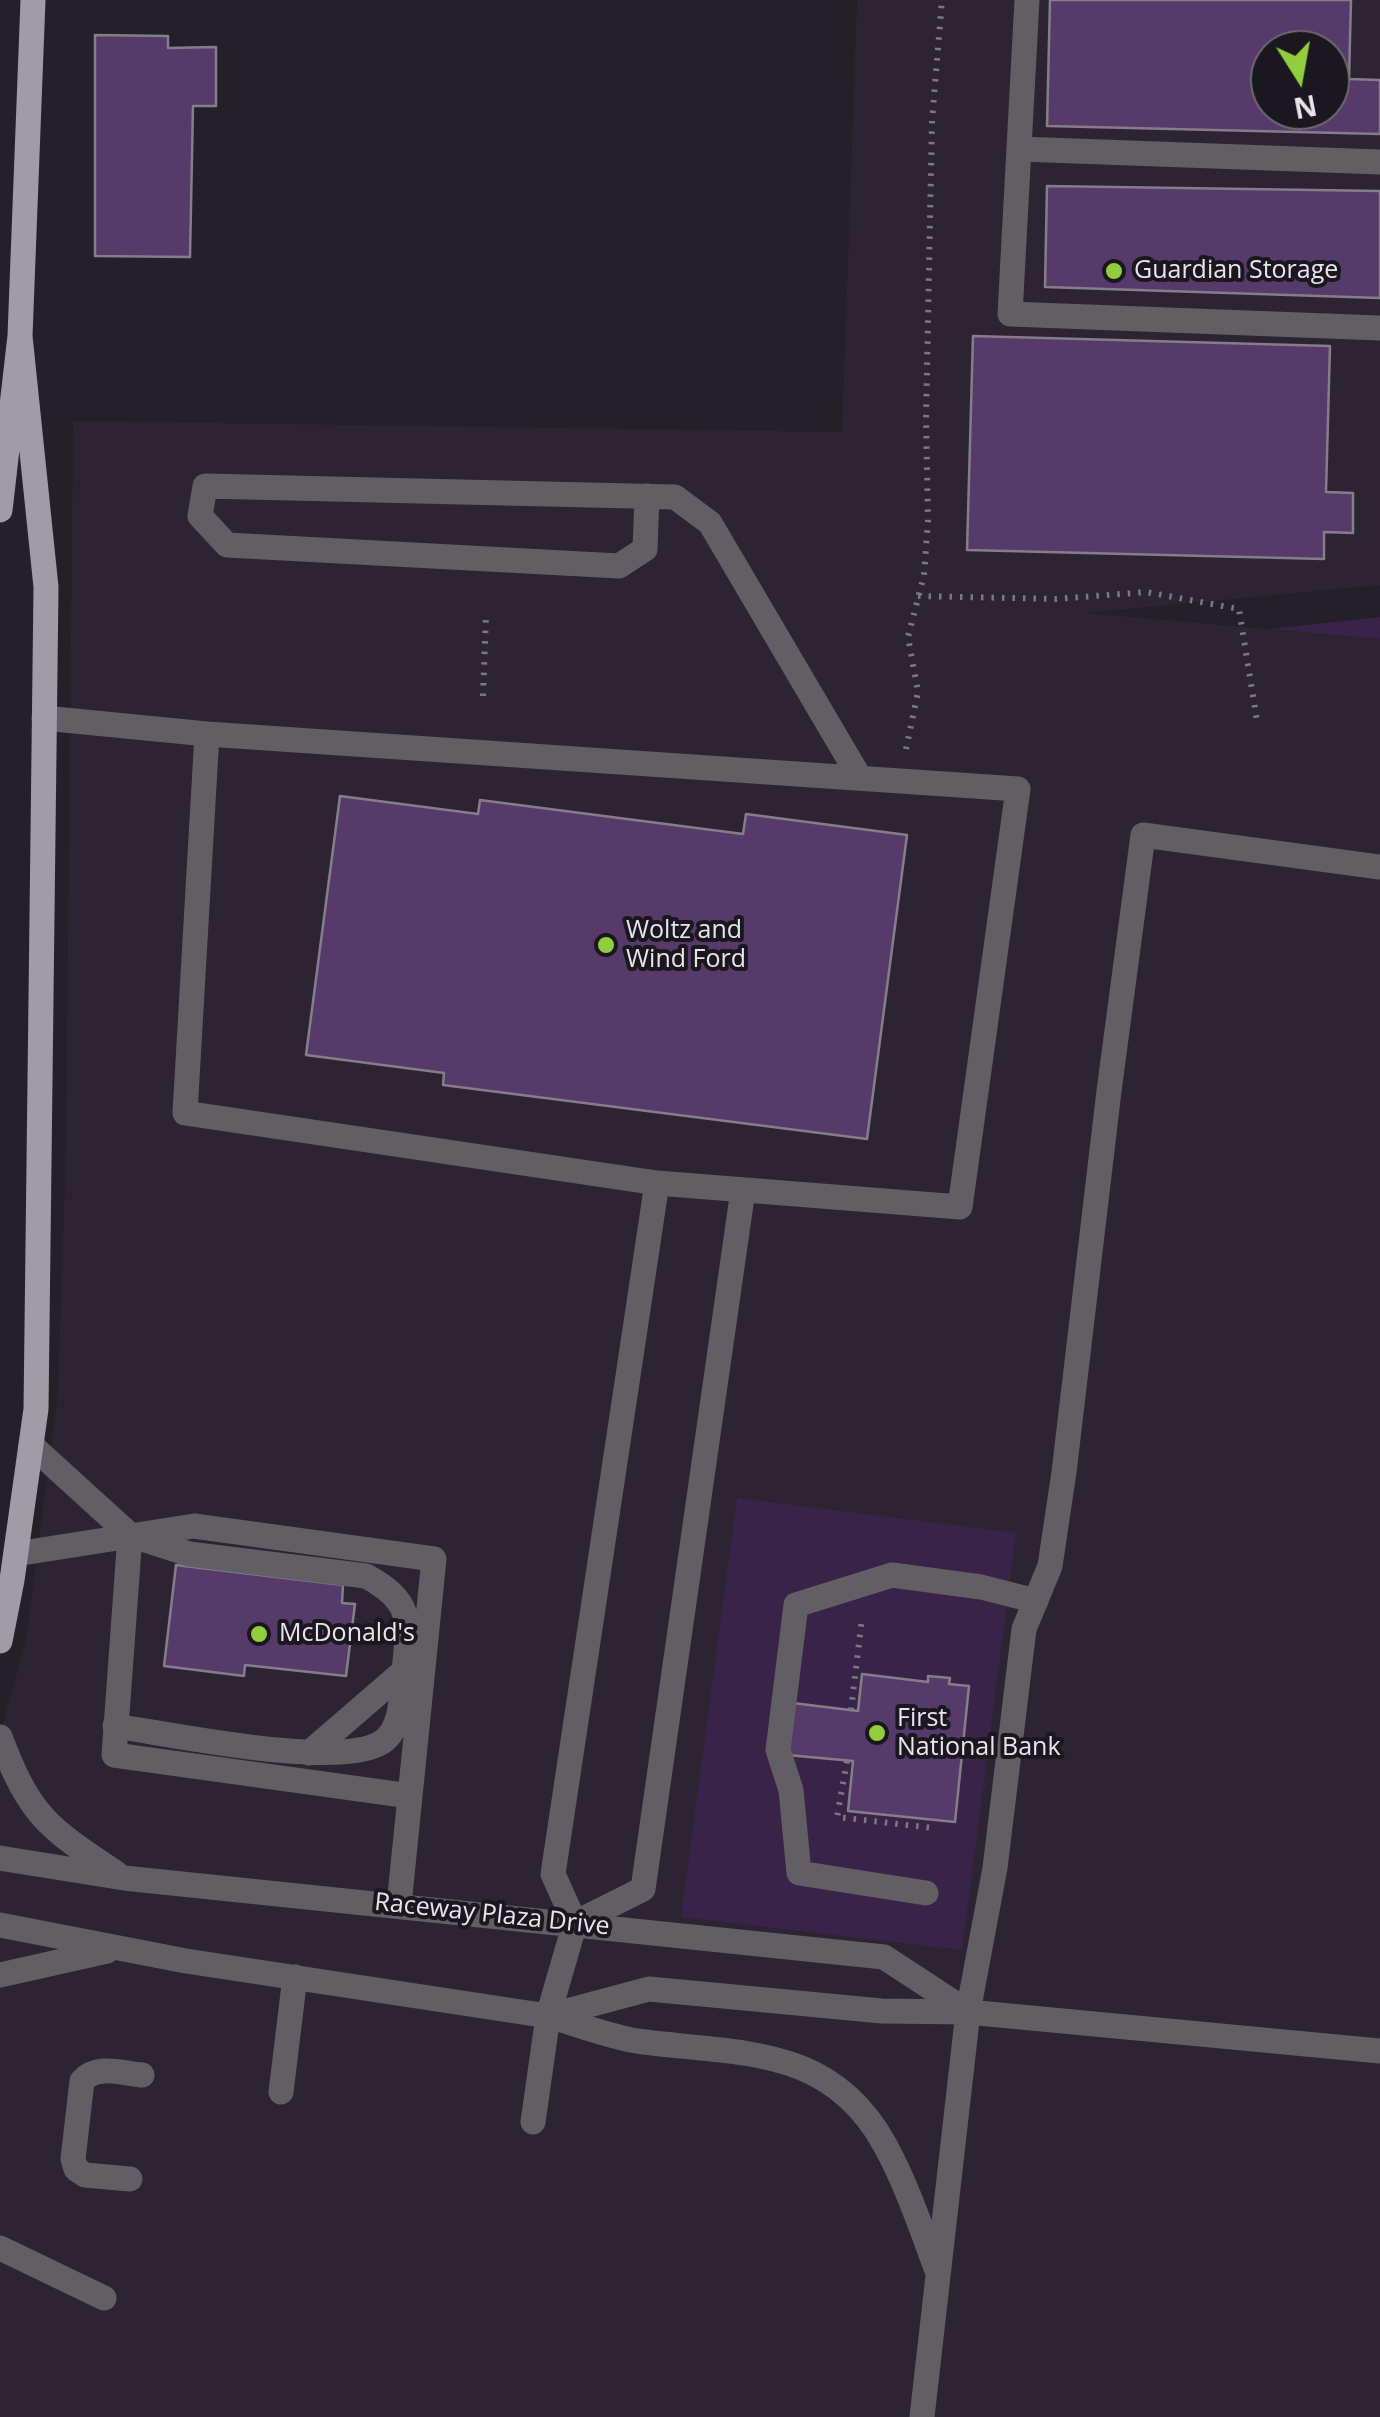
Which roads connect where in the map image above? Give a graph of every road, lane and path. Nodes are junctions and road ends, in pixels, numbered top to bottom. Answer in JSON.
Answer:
{"nodes":[{"id":1,"x":33,"y":0,"type":"edge"},
{"id":2,"x":942,"y":0,"type":"edge"},
{"id":3,"x":1027,"y":0,"type":"edge"},
{"id":4,"x":1018,"y":149,"type":"junction"},
{"id":5,"x":1380,"y":162,"type":"edge"},
{"id":6,"x":1380,"y":328,"type":"edge"},
{"id":7,"x":20,"y":336,"type":"junction"},
{"id":8,"x":647,"y":496,"type":"junction"},
{"id":9,"x":0,"y":510,"type":"edge"},
{"id":10,"x":918,"y":596,"type":"junction"},
{"id":11,"x":486,"y":614,"type":"dead end"},
{"id":12,"x":483,"y":696,"type":"dead end"},
{"id":13,"x":44,"y":718,"type":"junction"},
{"id":14,"x":1257,"y":721,"type":"dead end"},
{"id":15,"x":207,"y":734,"type":"junction"},
{"id":16,"x":860,"y":778,"type":"junction"},
{"id":17,"x":899,"y":781,"type":"junction"},
{"id":18,"x":1380,"y":867,"type":"edge"},
{"id":19,"x":656,"y":1182,"type":"junction"},
{"id":20,"x":744,"y":1190,"type":"junction"},
{"id":21,"x":30,"y":1445,"type":"junction"},
{"id":22,"x":130,"y":1535,"type":"junction"},
{"id":23,"x":16,"y":1554,"type":"junction"},
{"id":24,"x":866,"y":1582,"type":"junction"},
{"id":25,"x":1036,"y":1601,"type":"junction"},
{"id":26,"x":0,"y":1641,"type":"edge"},
{"id":27,"x":404,"y":1671,"type":"junction"},
{"id":28,"x":852,"y":1710,"type":"dead end"},
{"id":29,"x":116,"y":1726,"type":"junction"},
{"id":30,"x":0,"y":1737,"type":"edge"},
{"id":31,"x":309,"y":1753,"type":"junction"},
{"id":32,"x":846,"y":1761,"type":"dead end"},
{"id":33,"x":410,"y":1796,"type":"junction"},
{"id":34,"x":932,"y":1828,"type":"dead end"},
{"id":35,"x":0,"y":1858,"type":"edge"},
{"id":36,"x":124,"y":1878,"type":"junction"},
{"id":37,"x":926,"y":1892,"type":"dead end"},
{"id":38,"x":399,"y":1906,"type":"junction"},
{"id":39,"x":575,"y":1924,"type":"junction"},
{"id":40,"x":0,"y":1925,"type":"edge"},
{"id":41,"x":118,"y":1948,"type":"junction"},
{"id":42,"x":0,"y":1976,"type":"edge"},
{"id":43,"x":295,"y":1977,"type":"junction"},
{"id":44,"x":968,"y":2012,"type":"junction"},
{"id":45,"x":548,"y":2016,"type":"junction"},
{"id":46,"x":1380,"y":2051,"type":"edge"},
{"id":47,"x":142,"y":2076,"type":"dead end"},
{"id":48,"x":281,"y":2092,"type":"dead end"},
{"id":49,"x":533,"y":2122,"type":"dead end"},
{"id":50,"x":130,"y":2179,"type":"dead end"},
{"id":51,"x":0,"y":2248,"type":"edge"},
{"id":52,"x":939,"y":2276,"type":"junction"},
{"id":53,"x":104,"y":2298,"type":"dead end"},
{"id":54,"x":922,"y":2417,"type":"edge"}],
"edges":[{"from":1,"to":7,"type":"main road"},
{"from":2,"to":10,"type":"path"},
{"from":3,"to":4,"type":"lane"},
{"from":4,"to":5,"type":"lane"},
{"from":4,"to":6,"type":"lane"},
{"from":7,"to":9,"type":"main road"},
{"from":7,"to":13,"type":"main road"},
{"from":8,"to":8,"type":"lane"},
{"from":8,"to":16,"type":"lane"},
{"from":10,"to":14,"type":"path"},
{"from":10,"to":17,"type":"path"},
{"from":11,"to":12,"type":"path"},
{"from":13,"to":15,"type":"lane"},
{"from":13,"to":21,"type":"main road"},
{"from":15,"to":16,"type":"lane"},
{"from":15,"to":19,"type":"lane"},
{"from":16,"to":17,"type":"lane"},
{"from":17,"to":20,"type":"lane"},
{"from":18,"to":25,"type":"lane"},
{"from":19,"to":20,"type":"lane"},
{"from":19,"to":39,"type":"lane"},
{"from":20,"to":39,"type":"lane"},
{"from":21,"to":22,"type":"lane"},
{"from":21,"to":23,"type":"main road"},
{"from":22,"to":23,"type":"lane"},
{"from":22,"to":27,"type":"lane"},
{"from":22,"to":29,"type":"lane"},
{"from":22,"to":33,"type":"lane"},
{"from":23,"to":26,"type":"main road"},
{"from":24,"to":25,"type":"lane"},
{"from":24,"to":28,"type":"path"},
{"from":24,"to":37,"type":"lane"},
{"from":25,"to":44,"type":"lane"},
{"from":27,"to":31,"type":"lane"},
{"from":27,"to":31,"type":"lane"},
{"from":29,"to":31,"type":"lane"},
{"from":29,"to":33,"type":"lane"},
{"from":30,"to":36,"type":"lane"},
{"from":32,"to":34,"type":"path"},
{"from":33,"to":38,"type":"lane"},
{"from":35,"to":36,"type":"lane","name":"Raceway Plaza Drive"},
{"from":36,"to":38,"type":"lane","name":"Raceway Plaza Drive"},
{"from":38,"to":39,"type":"lane","name":"Raceway Plaza Drive"},
{"from":39,"to":44,"type":"lane","name":"Raceway Plaza Drive"},
{"from":39,"to":45,"type":"lane"},
{"from":40,"to":41,"type":"lane","name":"Raceway Plaza Drive"},
{"from":41,"to":42,"type":"lane"},
{"from":41,"to":43,"type":"lane","name":"Raceway Plaza Drive"},
{"from":43,"to":45,"type":"lane","name":"Raceway Plaza Drive"},
{"from":43,"to":48,"type":"lane"},
{"from":44,"to":45,"type":"lane","name":"Raceway Plaza Drive"},
{"from":44,"to":46,"type":"lane","name":"Raceway Plaza Drive"},
{"from":44,"to":52,"type":"lane"},
{"from":45,"to":49,"type":"lane"},
{"from":45,"to":52,"type":"lane"},
{"from":47,"to":50,"type":"lane"},
{"from":51,"to":53,"type":"lane"},
{"from":52,"to":54,"type":"lane"}]}
